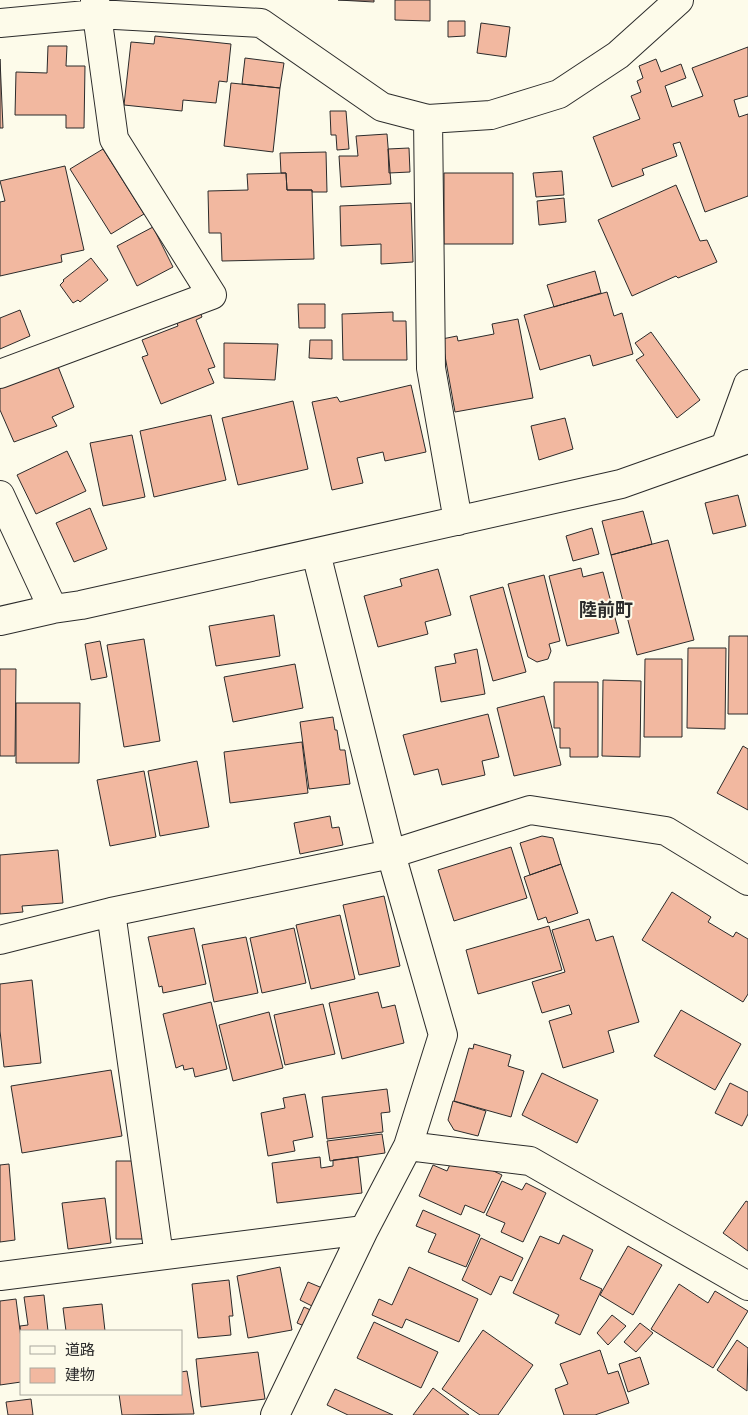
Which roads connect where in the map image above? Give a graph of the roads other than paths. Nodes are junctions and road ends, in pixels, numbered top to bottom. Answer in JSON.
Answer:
{"nodes":[{"id":1,"x":679,"y":0,"type":"edge"},
{"id":2,"x":96,"y":7,"type":"edge"},
{"id":3,"x":0,"y":24,"type":"edge"},
{"id":4,"x":428,"y":119,"type":"junction"},
{"id":5,"x":0,"y":374,"type":"edge"},
{"id":6,"x":748,"y":384,"type":"edge"},
{"id":7,"x":736,"y":443,"type":"edge"},
{"id":8,"x":0,"y":495,"type":"edge"},
{"id":9,"x":458,"y":520,"type":"junction"},
{"id":10,"x":316,"y":553,"type":"junction"},
{"id":11,"x":53,"y":609,"type":"junction"},
{"id":12,"x":0,"y":621,"type":"edge"},
{"id":13,"x":391,"y":854,"type":"junction"},
{"id":14,"x":748,"y":881,"type":"edge"},
{"id":15,"x":111,"y":912,"type":"junction"},
{"id":16,"x":0,"y":940,"type":"edge"},
{"id":17,"x":408,"y":1146,"type":"junction"},
{"id":18,"x":364,"y":1230,"type":"junction"},
{"id":19,"x":159,"y":1256,"type":"junction"},
{"id":20,"x":0,"y":1276,"type":"edge"},
{"id":21,"x":748,"y":1286,"type":"edge"},
{"id":22,"x":275,"y":1415,"type":"edge"}],
"edges":[{"from":1,"to":4,"type":"street"},
{"from":2,"to":3,"type":"street"},
{"from":2,"to":4,"type":"street"},
{"from":2,"to":5,"type":"street"},
{"from":4,"to":9,"type":"street"},
{"from":6,"to":7,"type":"street"},
{"from":7,"to":9,"type":"street"},
{"from":8,"to":11,"type":"street"},
{"from":9,"to":10,"type":"street"},
{"from":10,"to":11,"type":"street"},
{"from":10,"to":13,"type":"street"},
{"from":11,"to":12,"type":"street"},
{"from":13,"to":14,"type":"street"},
{"from":13,"to":15,"type":"street"},
{"from":13,"to":17,"type":"street"},
{"from":15,"to":16,"type":"street"},
{"from":15,"to":19,"type":"street"},
{"from":17,"to":18,"type":"street"},
{"from":17,"to":21,"type":"street"},
{"from":18,"to":19,"type":"street"},
{"from":18,"to":22,"type":"street"},
{"from":19,"to":20,"type":"street"}]}
